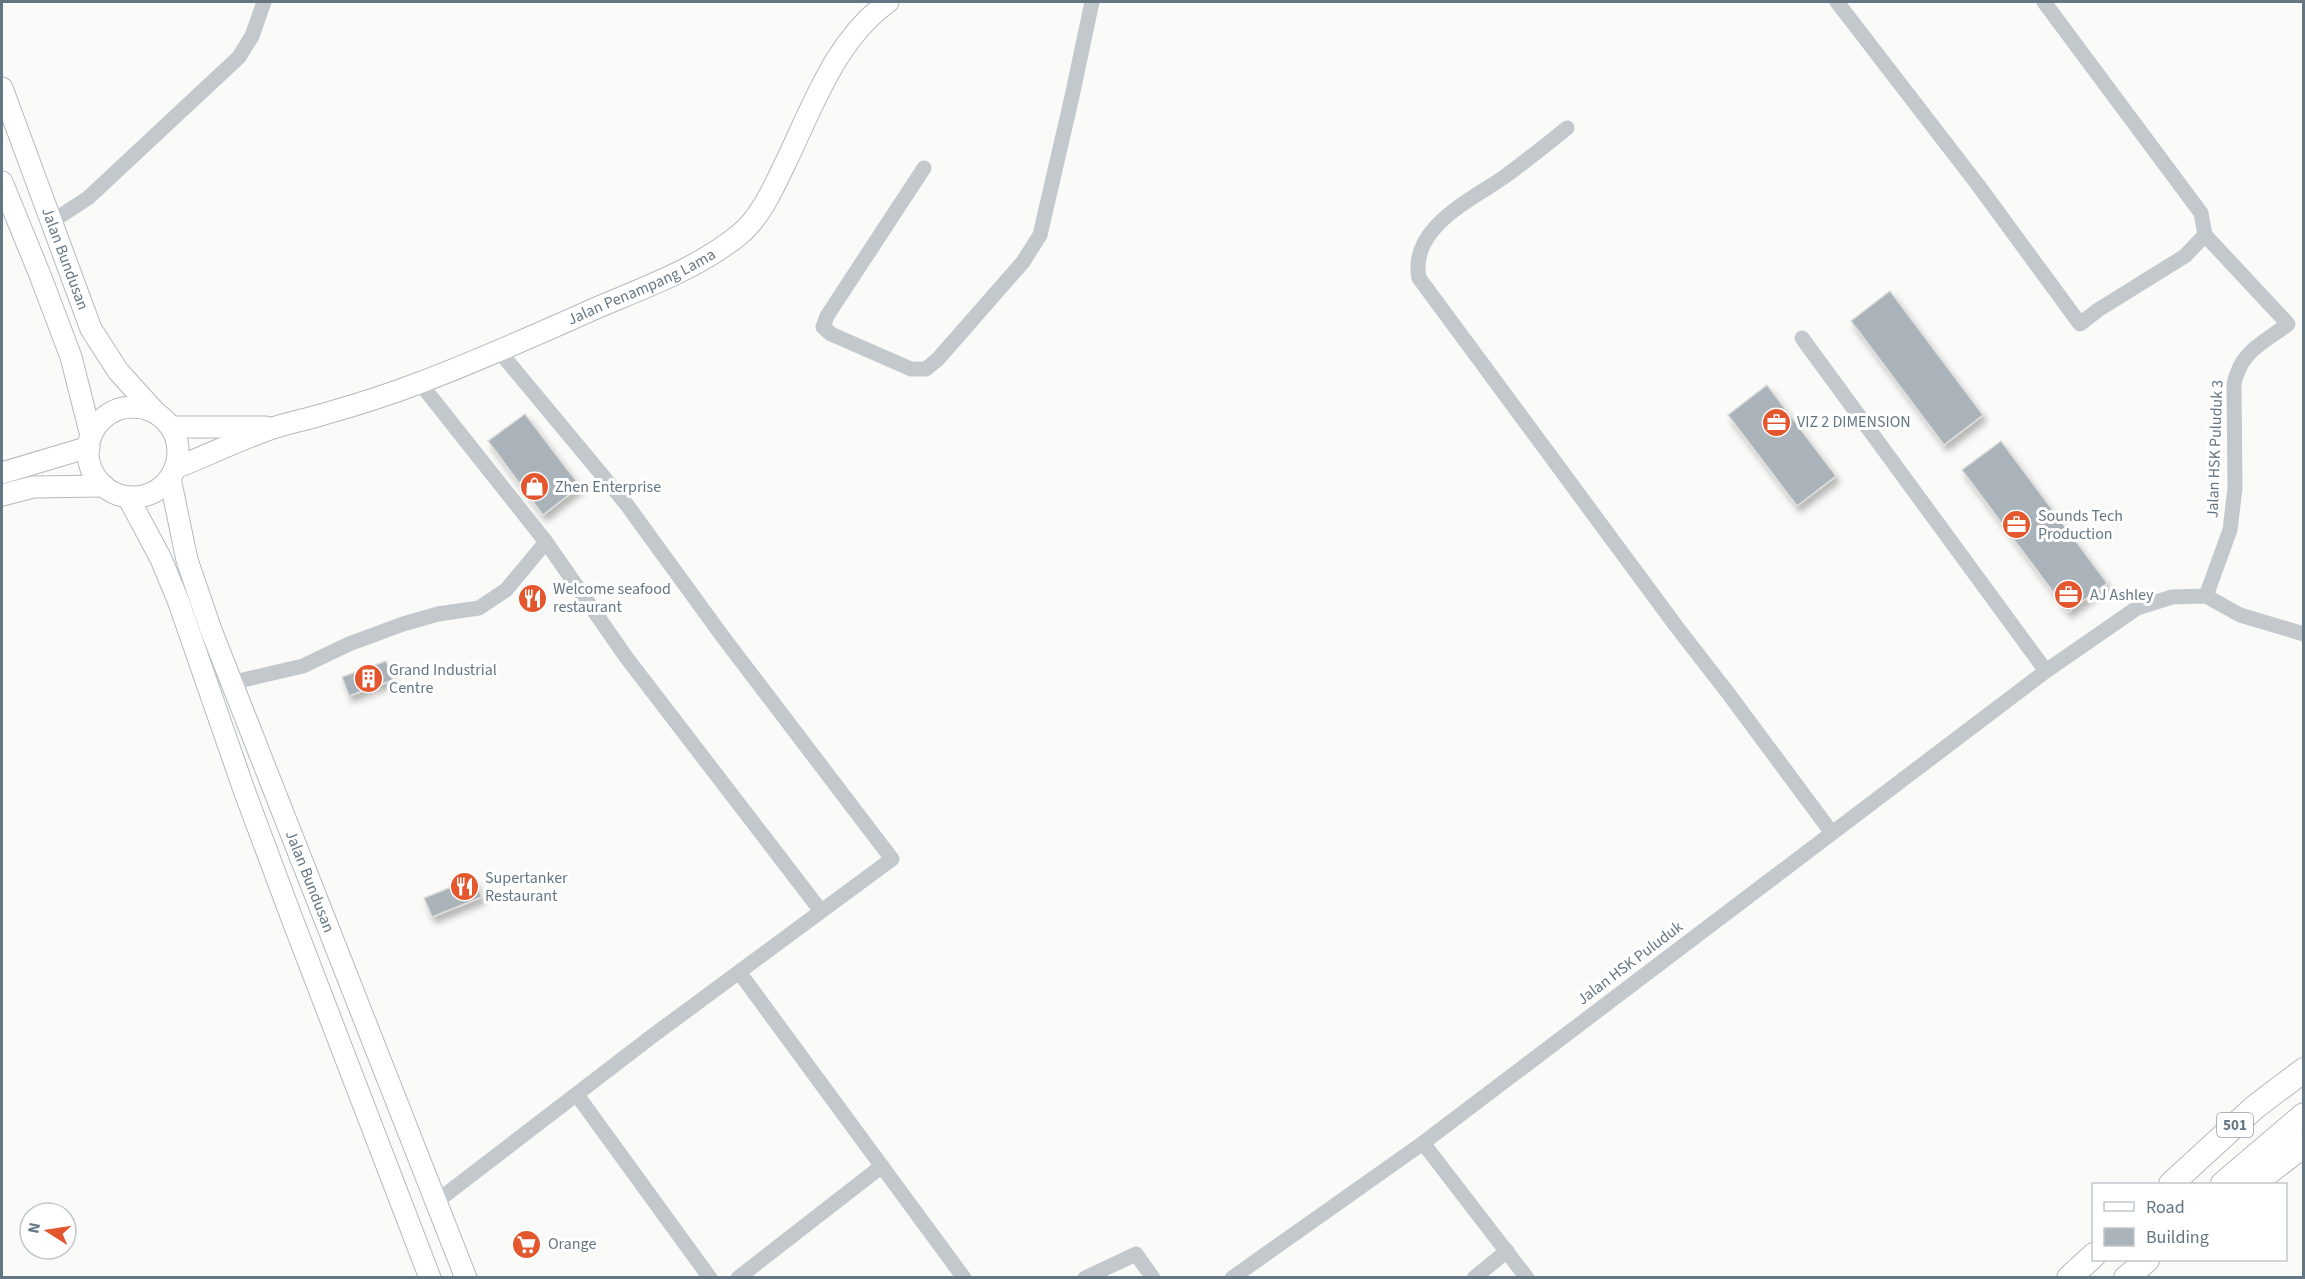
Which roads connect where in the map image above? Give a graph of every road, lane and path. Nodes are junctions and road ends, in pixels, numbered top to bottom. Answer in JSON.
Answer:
{"nodes":[{"id":1,"x":264,"y":2,"type":"edge"},
{"id":2,"x":888,"y":2,"type":"edge"},
{"id":3,"x":1092,"y":2,"type":"edge"},
{"id":4,"x":1837,"y":2,"type":"edge"},
{"id":5,"x":2044,"y":2,"type":"edge"},
{"id":6,"x":2,"y":88,"type":"edge"},
{"id":7,"x":1567,"y":128,"type":"dead end"},
{"id":8,"x":924,"y":168,"type":"dead end"},
{"id":9,"x":2,"y":182,"type":"edge"},
{"id":10,"x":51,"y":222,"type":"junction"},
{"id":11,"x":2205,"y":236,"type":"junction"},
{"id":12,"x":1802,"y":338,"type":"dead end"},
{"id":13,"x":499,"y":351,"type":"junction"},
{"id":14,"x":420,"y":383,"type":"junction"},
{"id":15,"x":163,"y":420,"type":"junction"},
{"id":16,"x":276,"y":427,"type":"junction"},
{"id":17,"x":90,"y":442,"type":"junction"},
{"id":18,"x":2,"y":473,"type":"edge"},
{"id":19,"x":173,"y":473,"type":"junction"},
{"id":20,"x":104,"y":486,"type":"junction"},
{"id":21,"x":2,"y":495,"type":"edge"},
{"id":22,"x":128,"y":497,"type":"junction"},
{"id":23,"x":546,"y":542,"type":"junction"},
{"id":24,"x":2206,"y":596,"type":"junction"},
{"id":25,"x":2304,"y":634,"type":"edge"},
{"id":26,"x":2046,"y":671,"type":"junction"},
{"id":27,"x":230,"y":682,"type":"junction"},
{"id":28,"x":1832,"y":833,"type":"junction"},
{"id":29,"x":820,"y":911,"type":"junction"},
{"id":30,"x":739,"y":972,"type":"junction"},
{"id":31,"x":2304,"y":1070,"type":"edge"},
{"id":32,"x":577,"y":1095,"type":"junction"},
{"id":33,"x":2304,"y":1115,"type":"edge"},
{"id":34,"x":1423,"y":1143,"type":"junction"},
{"id":35,"x":2304,"y":1145,"type":"edge"},
{"id":36,"x":882,"y":1166,"type":"junction"},
{"id":37,"x":2174,"y":1183,"type":"edge"},
{"id":38,"x":2175,"y":1183,"type":"edge"},
{"id":39,"x":2223,"y":1183,"type":"edge"},
{"id":40,"x":2224,"y":1183,"type":"edge"},
{"id":41,"x":2256,"y":1183,"type":"edge"},
{"id":42,"x":436,"y":1202,"type":"junction"},
{"id":43,"x":1506,"y":1251,"type":"junction"},
{"id":44,"x":2092,"y":1257,"type":"edge"},
{"id":45,"x":2146,"y":1261,"type":"edge"},
{"id":46,"x":430,"y":1278,"type":"edge"},
{"id":47,"x":466,"y":1278,"type":"edge"},
{"id":48,"x":710,"y":1278,"type":"edge"},
{"id":49,"x":738,"y":1278,"type":"edge"},
{"id":50,"x":964,"y":1278,"type":"edge"},
{"id":51,"x":1085,"y":1278,"type":"edge"},
{"id":52,"x":1153,"y":1278,"type":"edge"},
{"id":53,"x":1232,"y":1278,"type":"edge"},
{"id":54,"x":1474,"y":1278,"type":"edge"},
{"id":55,"x":1527,"y":1278,"type":"edge"},
{"id":56,"x":2069,"y":1278,"type":"edge"},
{"id":57,"x":2126,"y":1278,"type":"edge"}],
"edges":[{"from":1,"to":10,"type":"street"},
{"from":2,"to":13,"type":"main road","name":"Jalan Penampang Lama"},
{"from":3,"to":8,"type":"street"},
{"from":4,"to":11,"type":"street"},
{"from":5,"to":11,"type":"street"},
{"from":6,"to":10,"type":"main road","name":"Jalan Bundusan"},
{"from":7,"to":28,"type":"street"},
{"from":9,"to":17,"type":"main road","name":"Jalan Bundusan"},
{"from":10,"to":15,"type":"main road","name":"Jalan Bundusan"},
{"from":11,"to":24,"type":"street","name":"Jalan HSK Puluduk 3"},
{"from":12,"to":26,"type":"street"},
{"from":13,"to":14,"type":"main road","name":"Jalan Penampang Lama"},
{"from":13,"to":29,"type":"street"},
{"from":14,"to":16,"type":"main road","name":"Jalan Penampang Lama"},
{"from":14,"to":23,"type":"street"},
{"from":15,"to":16,"type":"main road","name":"Jalan Penampang Lama"},
{"from":15,"to":17,"type":"main road"},
{"from":15,"to":19,"type":"main road"},
{"from":16,"to":19,"type":"main road","name":"Jalan Penampang Lama"},
{"from":17,"to":18,"type":"main road"},
{"from":17,"to":20,"type":"main road"},
{"from":19,"to":22,"type":"main road"},
{"from":19,"to":27,"type":"main road","name":"Jalan Bundusan"},
{"from":20,"to":21,"type":"main road"},
{"from":20,"to":22,"type":"main road"},
{"from":22,"to":46,"type":"main road","name":"Jalan Bundusan"},
{"from":23,"to":27,"type":"street"},
{"from":23,"to":29,"type":"street"},
{"from":24,"to":25,"type":"street"},
{"from":24,"to":26,"type":"street","name":"Jalan HSK Puluduk"},
{"from":26,"to":28,"type":"street","name":"Jalan HSK Puluduk"},
{"from":27,"to":42,"type":"main road","name":"Jalan Bundusan"},
{"from":28,"to":34,"type":"street","name":"Jalan HSK Puluduk"},
{"from":29,"to":30,"type":"street"},
{"from":30,"to":32,"type":"street"},
{"from":30,"to":36,"type":"street"},
{"from":31,"to":37,"type":"main road","number":"501"},
{"from":32,"to":42,"type":"street"},
{"from":32,"to":48,"type":"street"},
{"from":33,"to":40,"type":"main road","number":"501"},
{"from":34,"to":43,"type":"street"},
{"from":34,"to":53,"type":"street","name":"Jalan HSK Puluduk"},
{"from":35,"to":41,"type":"main road"},
{"from":36,"to":49,"type":"street"},
{"from":36,"to":50,"type":"street"},
{"from":38,"to":39,"type":"main road"},
{"from":42,"to":47,"type":"main road","name":"Jalan Bundusan"},
{"from":43,"to":54,"type":"street"},
{"from":43,"to":55,"type":"street"},
{"from":44,"to":56,"type":"main road"},
{"from":45,"to":57,"type":"main road"},
{"from":51,"to":52,"type":"street"}]}
